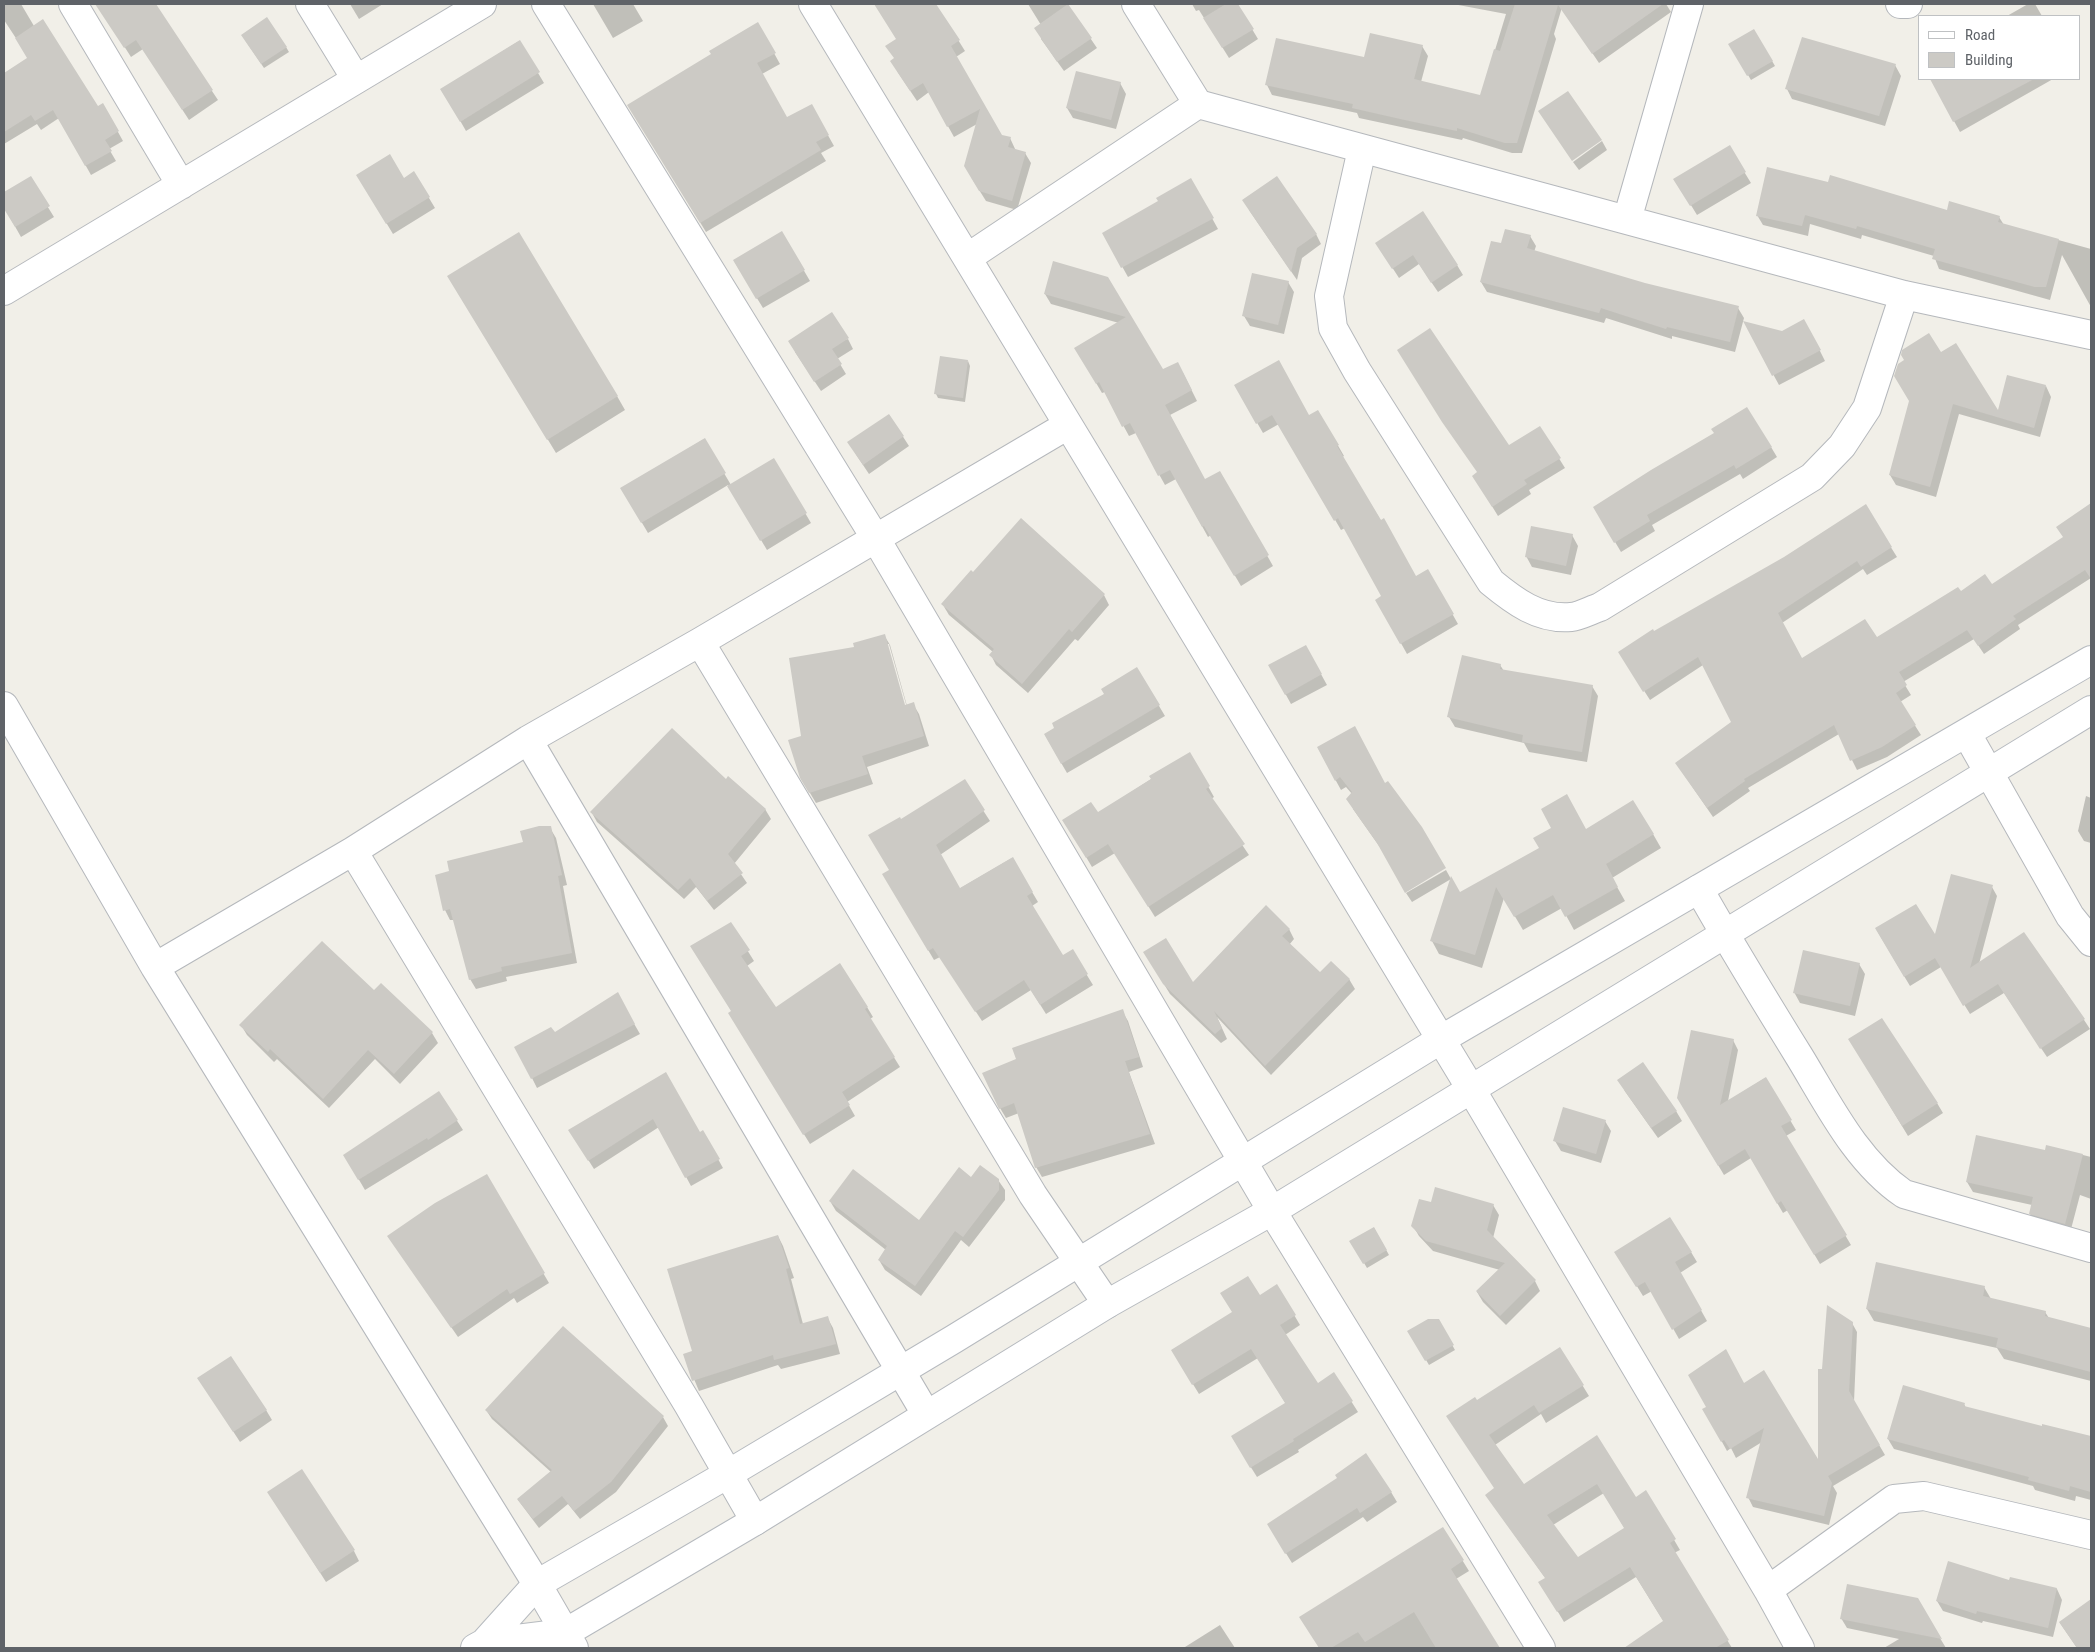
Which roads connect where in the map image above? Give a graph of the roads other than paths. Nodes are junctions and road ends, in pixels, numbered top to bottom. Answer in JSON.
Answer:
{"nodes":[{"id":1,"x":73,"y":4,"type":"edge"},
{"id":2,"x":310,"y":4,"type":"edge"},
{"id":3,"x":482,"y":4,"type":"edge"},
{"id":4,"x":546,"y":4,"type":"edge"},
{"id":5,"x":813,"y":4,"type":"edge"},
{"id":6,"x":1136,"y":4,"type":"edge"},
{"id":7,"x":1688,"y":4,"type":"edge"},
{"id":8,"x":1900,"y":4,"type":"edge"},
{"id":9,"x":1908,"y":4,"type":"edge"},
{"id":10,"x":356,"y":79,"type":"junction"},
{"id":11,"x":1198,"y":104,"type":"junction"},
{"id":12,"x":1362,"y":149,"type":"junction"},
{"id":13,"x":181,"y":185,"type":"junction"},
{"id":14,"x":1627,"y":220,"type":"junction"},
{"id":15,"x":967,"y":258,"type":"junction"},
{"id":16,"x":5,"y":287,"type":"edge"},
{"id":17,"x":1904,"y":295,"type":"junction"},
{"id":18,"x":2091,"y":335,"type":"edge"},
{"id":19,"x":1068,"y":425,"type":"junction"},
{"id":20,"x":876,"y":539,"type":"junction"},
{"id":21,"x":700,"y":642,"type":"junction"},
{"id":22,"x":2091,"y":660,"type":"edge"},
{"id":23,"x":4,"y":706,"type":"edge"},
{"id":24,"x":2091,"y":710,"type":"edge"},
{"id":25,"x":1967,"y":734,"type":"junction"},
{"id":26,"x":528,"y":740,"type":"junction"},
{"id":27,"x":1989,"y":772,"type":"junction"},
{"id":28,"x":352,"y":851,"type":"junction"},
{"id":29,"x":1699,"y":889,"type":"junction"},
{"id":30,"x":1724,"y":935,"type":"junction"},
{"id":31,"x":2091,"y":942,"type":"edge"},
{"id":32,"x":155,"y":967,"type":"junction"},
{"id":33,"x":1440,"y":1040,"type":"junction"},
{"id":34,"x":1471,"y":1090,"type":"junction"},
{"id":35,"x":1243,"y":1162,"type":"junction"},
{"id":36,"x":1272,"y":1211,"type":"junction"},
{"id":37,"x":2091,"y":1248,"type":"edge"},
{"id":38,"x":1078,"y":1263,"type":"junction"},
{"id":39,"x":1107,"y":1304,"type":"junction"},
{"id":40,"x":899,"y":1370,"type":"junction"},
{"id":41,"x":926,"y":1414,"type":"junction"},
{"id":42,"x":728,"y":1474,"type":"junction"},
{"id":43,"x":755,"y":1521,"type":"junction"},
{"id":44,"x":2091,"y":1535,"type":"edge"},
{"id":45,"x":537,"y":1584,"type":"junction"},
{"id":46,"x":1768,"y":1590,"type":"junction"},
{"id":47,"x":569,"y":1641,"type":"edge"},
{"id":48,"x":479,"y":1645,"type":"edge"},
{"id":49,"x":1790,"y":1645,"type":"edge"},
{"id":50,"x":1542,"y":1648,"type":"edge"}],
"edges":[{"from":1,"to":13,"type":"street"},
{"from":2,"to":10,"type":"street"},
{"from":3,"to":10,"type":"street"},
{"from":4,"to":20,"type":"street"},
{"from":5,"to":15,"type":"street"},
{"from":6,"to":11,"type":"street"},
{"from":7,"to":14,"type":"street"},
{"from":8,"to":9,"type":"street"},
{"from":10,"to":13,"type":"street"},
{"from":11,"to":12,"type":"street"},
{"from":11,"to":15,"type":"street"},
{"from":12,"to":14,"type":"street"},
{"from":12,"to":17,"type":"street"},
{"from":13,"to":16,"type":"street"},
{"from":14,"to":17,"type":"street"},
{"from":15,"to":19,"type":"street"},
{"from":17,"to":18,"type":"street"},
{"from":19,"to":20,"type":"street"},
{"from":19,"to":33,"type":"street"},
{"from":20,"to":21,"type":"street"},
{"from":20,"to":35,"type":"street"},
{"from":21,"to":26,"type":"street"},
{"from":21,"to":38,"type":"street"},
{"from":22,"to":25,"type":"street"},
{"from":23,"to":32,"type":"street"},
{"from":24,"to":27,"type":"street"},
{"from":25,"to":27,"type":"street"},
{"from":25,"to":29,"type":"street"},
{"from":26,"to":28,"type":"street"},
{"from":26,"to":40,"type":"street"},
{"from":27,"to":30,"type":"street"},
{"from":27,"to":31,"type":"street"},
{"from":28,"to":32,"type":"street"},
{"from":28,"to":42,"type":"street"},
{"from":29,"to":30,"type":"street"},
{"from":29,"to":33,"type":"street"},
{"from":30,"to":34,"type":"street"},
{"from":30,"to":37,"type":"street"},
{"from":32,"to":45,"type":"street"},
{"from":33,"to":34,"type":"street"},
{"from":33,"to":35,"type":"street"},
{"from":34,"to":36,"type":"street"},
{"from":34,"to":46,"type":"street"},
{"from":35,"to":36,"type":"street"},
{"from":35,"to":38,"type":"street"},
{"from":36,"to":39,"type":"street"},
{"from":36,"to":50,"type":"street"},
{"from":38,"to":39,"type":"street"},
{"from":38,"to":40,"type":"street"},
{"from":39,"to":41,"type":"street"},
{"from":40,"to":41,"type":"street"},
{"from":40,"to":42,"type":"street"},
{"from":41,"to":43,"type":"street"},
{"from":42,"to":43,"type":"street"},
{"from":42,"to":45,"type":"street"},
{"from":43,"to":47,"type":"street"},
{"from":44,"to":46,"type":"street"},
{"from":45,"to":47,"type":"street"},
{"from":45,"to":48,"type":"street"},
{"from":46,"to":49,"type":"street"},
{"from":47,"to":48,"type":"street"}]}
